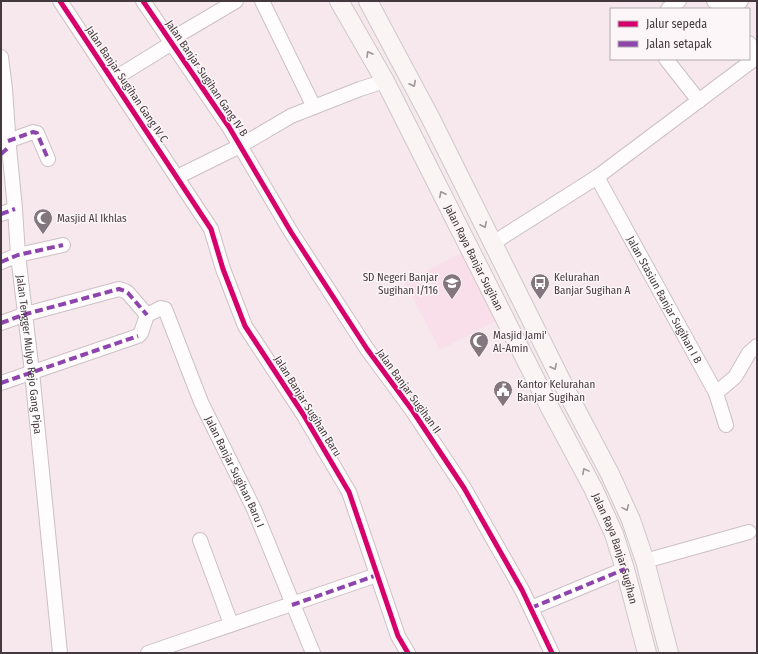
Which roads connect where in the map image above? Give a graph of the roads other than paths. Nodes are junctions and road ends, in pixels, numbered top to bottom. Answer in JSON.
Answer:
{"nodes":[{"id":1,"x":60,"y":1,"type":"edge"},
{"id":2,"x":143,"y":1,"type":"edge"},
{"id":3,"x":262,"y":1,"type":"edge"},
{"id":4,"x":339,"y":1,"type":"edge"},
{"id":5,"x":368,"y":1,"type":"edge"},
{"id":6,"x":679,"y":1,"type":"edge"},
{"id":7,"x":714,"y":1,"type":"edge"},
{"id":8,"x":741,"y":1,"type":"edge"},
{"id":9,"x":227,"y":3,"type":"edge"},
{"id":10,"x":669,"y":8,"type":"edge"},
{"id":11,"x":724,"y":8,"type":"edge"},
{"id":12,"x":732,"y":8,"type":"edge"},
{"id":13,"x":171,"y":41,"type":"junction"},
{"id":14,"x":750,"y":45,"type":"edge"},
{"id":15,"x":757,"y":56,"type":"edge"},
{"id":16,"x":1,"y":57,"type":"edge"},
{"id":17,"x":667,"y":60,"type":"edge"},
{"id":18,"x":112,"y":80,"type":"junction"},
{"id":19,"x":385,"y":82,"type":"junction"},
{"id":20,"x":699,"y":101,"type":"junction"},
{"id":21,"x":314,"y":107,"type":"junction"},
{"id":22,"x":240,"y":146,"type":"junction"},
{"id":23,"x":6,"y":147,"type":"edge"},
{"id":24,"x":48,"y":159,"type":"dead end"},
{"id":25,"x":177,"y":177,"type":"junction"},
{"id":26,"x":596,"y":177,"type":"junction"},
{"id":27,"x":15,"y":209,"type":"junction"},
{"id":28,"x":1,"y":214,"type":"edge"},
{"id":29,"x":493,"y":244,"type":"junction"},
{"id":30,"x":63,"y":245,"type":"dead end"},
{"id":31,"x":18,"y":255,"type":"junction"},
{"id":32,"x":1,"y":262,"type":"edge"},
{"id":33,"x":26,"y":314,"type":"junction"},
{"id":34,"x":147,"y":315,"type":"junction"},
{"id":35,"x":1,"y":323,"type":"edge"},
{"id":36,"x":757,"y":346,"type":"edge"},
{"id":37,"x":32,"y":372,"type":"junction"},
{"id":38,"x":1,"y":383,"type":"edge"},
{"id":39,"x":716,"y":393,"type":"junction"},
{"id":40,"x":570,"y":398,"type":"junction"},
{"id":41,"x":550,"y":408,"type":"junction"},
{"id":42,"x":726,"y":425,"type":"dead end"},
{"id":43,"x":749,"y":532,"type":"dead end"},
{"id":44,"x":200,"y":540,"type":"dead end"},
{"id":45,"x":645,"y":561,"type":"junction"},
{"id":46,"x":625,"y":569,"type":"junction"},
{"id":47,"x":377,"y":575,"type":"junction"},
{"id":48,"x":292,"y":605,"type":"junction"},
{"id":49,"x":531,"y":608,"type":"junction"},
{"id":50,"x":230,"y":624,"type":"junction"},
{"id":51,"x":60,"y":653,"type":"edge"},
{"id":52,"x":148,"y":653,"type":"edge"},
{"id":53,"x":313,"y":653,"type":"edge"},
{"id":54,"x":408,"y":653,"type":"edge"},
{"id":55,"x":552,"y":653,"type":"edge"},
{"id":56,"x":648,"y":653,"type":"edge"},
{"id":57,"x":669,"y":653,"type":"edge"}],
"edges":[{"from":1,"to":18,"type":"street","name":"Jalan Banjar Sugihan Gang IV C"},
{"from":2,"to":13,"type":"street","name":"Jalan Banjar Sugihan Gang IV B"},
{"from":3,"to":21,"type":"street"},
{"from":19,"to":4,"type":"main road","name":"Jalan Raya Banjar Sugihan","one_way":true},
{"from":5,"to":29,"type":"main road","name":"Jalan Raya Banjar Sugihan","one_way":true},
{"from":6,"to":10,"type":"street"},
{"from":7,"to":11,"type":"street"},
{"from":8,"to":12,"type":"street"},
{"from":9,"to":13,"type":"street"},
{"from":13,"to":18,"type":"street"},
{"from":13,"to":22,"type":"street","name":"Jalan Banjar Sugihan Gang IV B"},
{"from":14,"to":15,"type":"street"},
{"from":15,"to":20,"type":"street"},
{"from":16,"to":23,"type":"street","name":"Jalan Tengger Mulyo Rejo Gang Pipa"},
{"from":17,"to":20,"type":"street"},
{"from":18,"to":25,"type":"street","name":"Jalan Banjar Sugihan Gang IV C"},
{"from":19,"to":21,"type":"street"},
{"from":41,"to":19,"type":"main road","name":"Jalan Raya Banjar Sugihan","one_way":true},
{"from":20,"to":26,"type":"street"},
{"from":21,"to":22,"type":"street"},
{"from":22,"to":25,"type":"street"},
{"from":22,"to":49,"type":"street","name":"Jalan Banjar Sugihan II"},
{"from":23,"to":24,"type":"street"},
{"from":23,"to":27,"type":"street","name":"Jalan Tengger Mulyo Rejo Gang Pipa"},
{"from":25,"to":47,"type":"street","name":"Jalan Banjar Sugihan Baru"},
{"from":26,"to":29,"type":"street"},
{"from":26,"to":39,"type":"street","name":"Jalan Stasiun Banjar Sugihan I B"},
{"from":27,"to":28,"type":"street"},
{"from":27,"to":31,"type":"street","name":"Jalan Tengger Mulyo Rejo Gang Pipa"},
{"from":29,"to":40,"type":"main road","name":"Jalan Raya Banjar Sugihan","one_way":true},
{"from":30,"to":31,"type":"street"},
{"from":31,"to":32,"type":"street"},
{"from":31,"to":33,"type":"street","name":"Jalan Tengger Mulyo Rejo Gang Pipa"},
{"from":33,"to":34,"type":"street"},
{"from":33,"to":35,"type":"street"},
{"from":33,"to":37,"type":"street","name":"Jalan Tengger Mulyo Rejo Gang Pipa"},
{"from":34,"to":37,"type":"street"},
{"from":34,"to":48,"type":"street","name":"Jalan Banjar Sugihan Baru I"},
{"from":36,"to":39,"type":"street"},
{"from":37,"to":38,"type":"street"},
{"from":37,"to":51,"type":"street","name":"Jalan Tengger Mulyo Rejo Gang Pipa"},
{"from":39,"to":42,"type":"street","name":"Jalan Stasiun Banjar Sugihan I B"},
{"from":40,"to":41,"type":"main road"},
{"from":40,"to":45,"type":"main road","name":"Jalan Raya Banjar Sugihan","one_way":true},
{"from":46,"to":41,"type":"main road","name":"Jalan Raya Banjar Sugihan","one_way":true},
{"from":43,"to":45,"type":"street"},
{"from":44,"to":50,"type":"street"},
{"from":45,"to":57,"type":"main road","name":"Jalan Raya Banjar Sugihan"},
{"from":46,"to":49,"type":"street"},
{"from":46,"to":56,"type":"main road","name":"Jalan Raya Banjar Sugihan"},
{"from":47,"to":48,"type":"street"},
{"from":47,"to":54,"type":"street","name":"Jalan Banjar Sugihan Baru"},
{"from":48,"to":50,"type":"street"},
{"from":48,"to":53,"type":"street","name":"Jalan Banjar Sugihan Baru I"},
{"from":49,"to":55,"type":"street","name":"Jalan Banjar Sugihan II"},
{"from":50,"to":52,"type":"street"}]}
